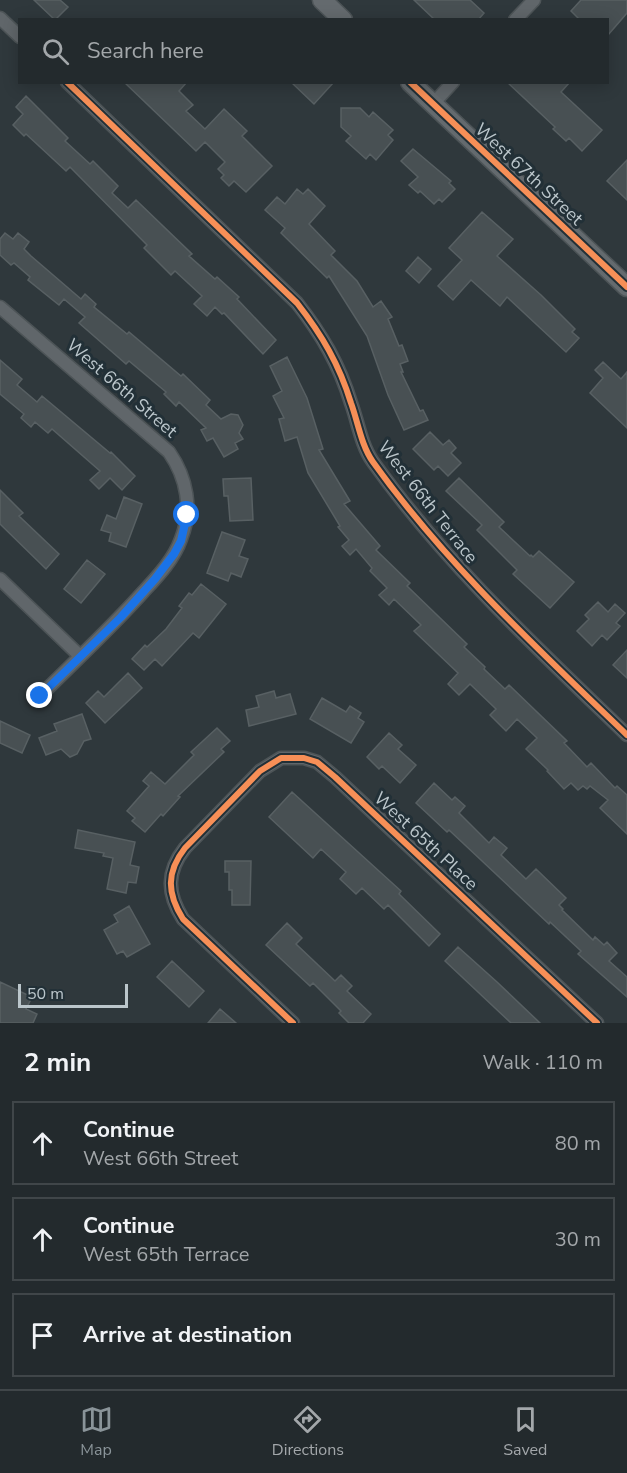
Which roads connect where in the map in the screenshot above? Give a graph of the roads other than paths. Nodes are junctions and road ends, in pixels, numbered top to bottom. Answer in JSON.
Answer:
{"nodes":[{"id":1,"x":322,"y":0,"type":"edge"},
{"id":2,"x":534,"y":0,"type":"edge"},
{"id":3,"x":0,"y":18,"type":"edge"},
{"id":4,"x":341,"y":18,"type":"edge"},
{"id":5,"x":517,"y":18,"type":"edge"},
{"id":6,"x":18,"y":35,"type":"edge"},
{"id":7,"x":69,"y":84,"type":"edge"},
{"id":8,"x":412,"y":84,"type":"edge"},
{"id":9,"x":451,"y":84,"type":"edge"},
{"id":10,"x":433,"y":104,"type":"junction"},
{"id":11,"x":627,"y":287,"type":"edge"},
{"id":12,"x":0,"y":307,"type":"edge"},
{"id":13,"x":0,"y":579,"type":"edge"},
{"id":14,"x":80,"y":656,"type":"junction"},
{"id":15,"x":40,"y":696,"type":"dead end"},
{"id":16,"x":627,"y":735,"type":"edge"},
{"id":17,"x":293,"y":1023,"type":"edge"},
{"id":18,"x":597,"y":1023,"type":"edge"}],
"edges":[{"from":1,"to":4,"type":"street"},
{"from":2,"to":5,"type":"street"},
{"from":3,"to":6,"type":"street"},
{"from":7,"to":16,"type":"street","name":"West 66th Terrace"},
{"from":8,"to":10,"type":"street","name":"West 67th Street"},
{"from":9,"to":10,"type":"street"},
{"from":10,"to":11,"type":"street","name":"West 67th Street"},
{"from":12,"to":14,"type":"street","name":"West 66th Street"},
{"from":13,"to":14,"type":"street"},
{"from":14,"to":15,"type":"street","name":"West 66th Street"},
{"from":17,"to":18,"type":"street","name":"West 65th Place"}]}
